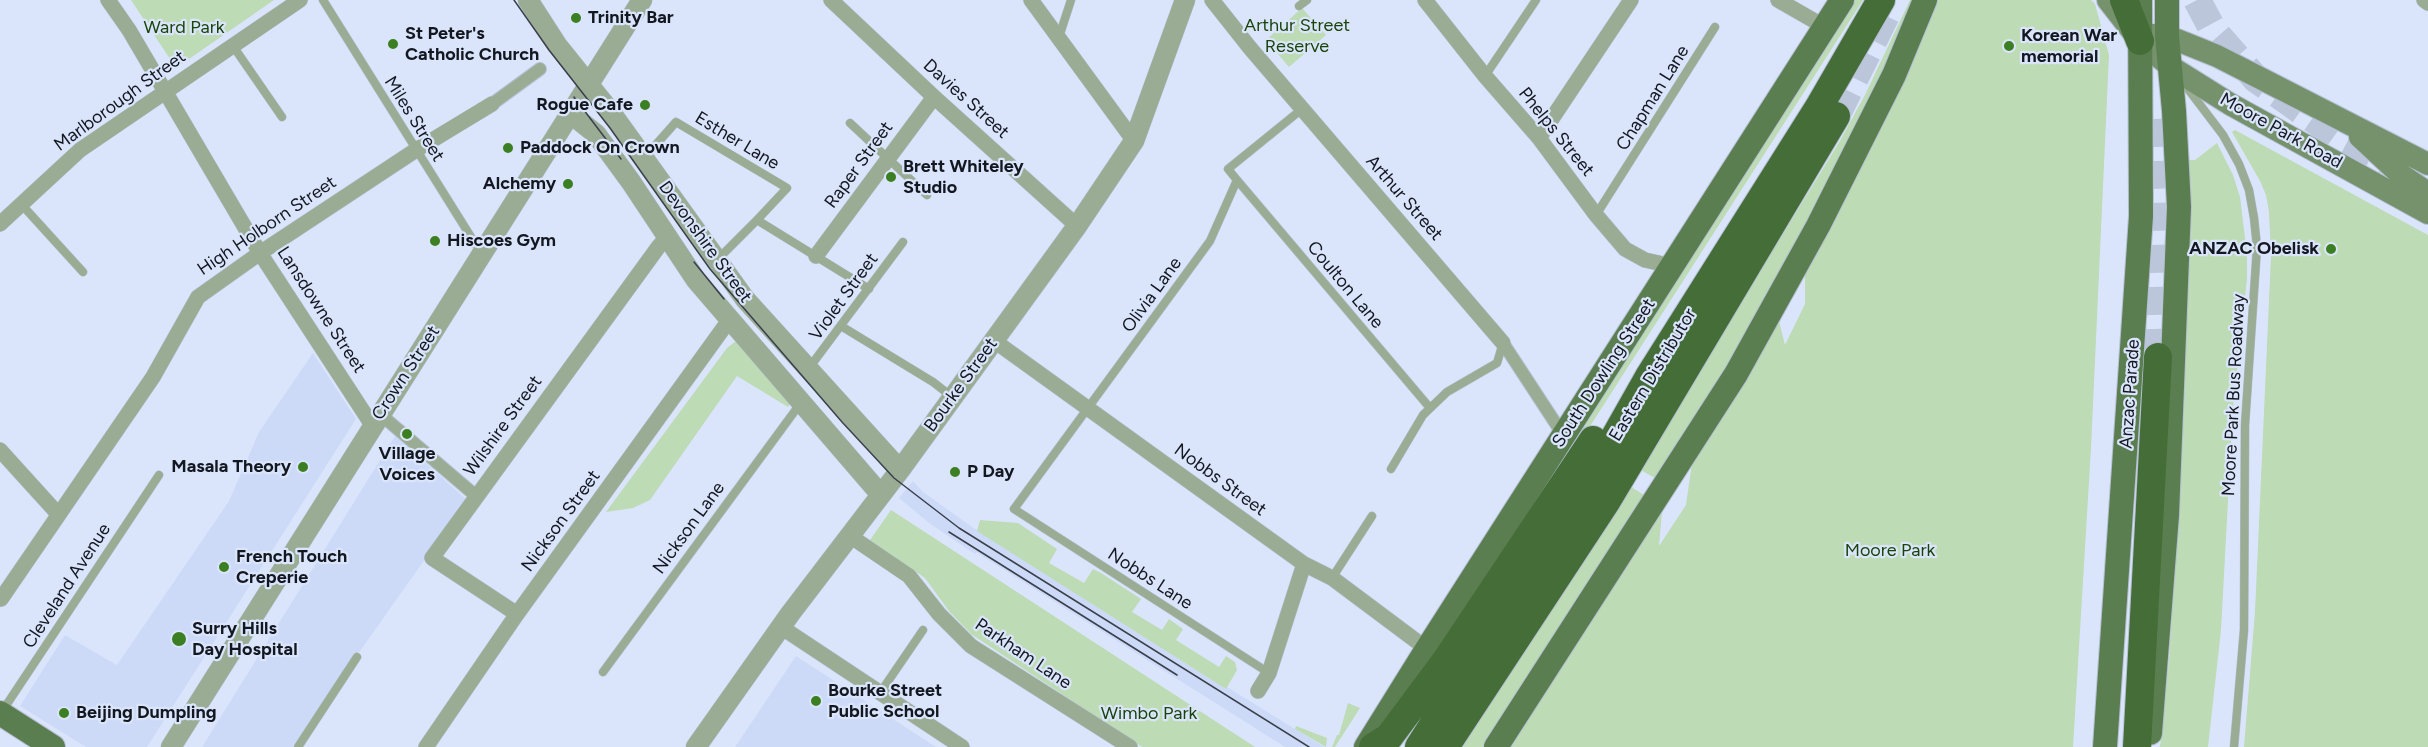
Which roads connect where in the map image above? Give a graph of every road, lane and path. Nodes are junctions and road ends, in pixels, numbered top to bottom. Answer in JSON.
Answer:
{"nodes":[{"id":1,"x":108,"y":0,"type":"edge"},
{"id":2,"x":300,"y":0,"type":"edge"},
{"id":3,"x":323,"y":0,"type":"edge"},
{"id":4,"x":528,"y":0,"type":"edge"},
{"id":5,"x":642,"y":0,"type":"edge"},
{"id":6,"x":831,"y":0,"type":"edge"},
{"id":7,"x":1031,"y":0,"type":"edge"},
{"id":8,"x":1071,"y":0,"type":"edge"},
{"id":9,"x":1185,"y":0,"type":"edge"},
{"id":10,"x":1212,"y":0,"type":"edge"},
{"id":11,"x":1307,"y":0,"type":"edge"},
{"id":12,"x":1425,"y":0,"type":"edge"},
{"id":13,"x":1536,"y":0,"type":"edge"},
{"id":14,"x":1631,"y":0,"type":"edge"},
{"id":15,"x":1778,"y":0,"type":"edge"},
{"id":16,"x":1842,"y":0,"type":"edge"},
{"id":17,"x":1881,"y":0,"type":"edge"},
{"id":18,"x":1925,"y":0,"type":"edge"},
{"id":19,"x":2108,"y":0,"type":"edge"},
{"id":20,"x":2124,"y":0,"type":"edge"},
{"id":21,"x":2140,"y":0,"type":"edge"},
{"id":22,"x":2167,"y":0,"type":"edge"},
{"id":23,"x":2424,"y":0,"type":"edge"},
{"id":24,"x":2428,"y":3,"type":"edge"},
{"id":25,"x":1299,"y":6,"type":"dead end"},
{"id":26,"x":1715,"y":27,"type":"dead end"},
{"id":27,"x":1825,"y":27,"type":"junction"},
{"id":28,"x":2167,"y":36,"type":"junction"},
{"id":29,"x":1059,"y":37,"type":"junction"},
{"id":30,"x":2140,"y":40,"type":"junction"},
{"id":31,"x":233,"y":46,"type":"junction"},
{"id":32,"x":2171,"y":67,"type":"junction"},
{"id":33,"x":540,"y":69,"type":"dead end"},
{"id":34,"x":1485,"y":76,"type":"junction"},
{"id":35,"x":589,"y":85,"type":"junction"},
{"id":36,"x":165,"y":92,"type":"junction"},
{"id":37,"x":934,"y":97,"type":"junction"},
{"id":38,"x":492,"y":104,"type":"joint"},
{"id":39,"x":1302,"y":109,"type":"junction"},
{"id":40,"x":571,"y":114,"type":"junction"},
{"id":41,"x":1836,"y":116,"type":"tunnel mouth"},
{"id":42,"x":2337,"y":116,"type":"junction"},
{"id":43,"x":282,"y":117,"type":"dead end"},
{"id":44,"x":850,"y":123,"type":"dead end"},
{"id":45,"x":1539,"y":138,"type":"junction"},
{"id":46,"x":1134,"y":141,"type":"junction"},
{"id":47,"x":416,"y":150,"type":"junction"},
{"id":48,"x":644,"y":158,"type":"junction"},
{"id":49,"x":888,"y":159,"type":"junction"},
{"id":50,"x":2428,"y":164,"type":"edge"},
{"id":51,"x":1237,"y":180,"type":"junction"},
{"id":52,"x":2428,"y":193,"type":"edge"},
{"id":53,"x":927,"y":195,"type":"dead end"},
{"id":54,"x":22,"y":205,"type":"junction"},
{"id":55,"x":2428,"y":213,"type":"edge"},
{"id":56,"x":1596,"y":215,"type":"junction"},
{"id":57,"x":757,"y":220,"type":"junction"},
{"id":58,"x":0,"y":224,"type":"edge"},
{"id":59,"x":1077,"y":226,"type":"junction"},
{"id":60,"x":668,"y":236,"type":"junction"},
{"id":61,"x":903,"y":242,"type":"dead end"},
{"id":62,"x":260,"y":253,"type":"junction"},
{"id":63,"x":482,"y":254,"type":"junction"},
{"id":64,"x":816,"y":256,"type":"junction"},
{"id":65,"x":717,"y":261,"type":"junction"},
{"id":66,"x":1672,"y":266,"type":"junction"},
{"id":67,"x":83,"y":272,"type":"dead end"},
{"id":68,"x":869,"y":289,"type":"junction"},
{"id":69,"x":730,"y":319,"type":"junction"},
{"id":70,"x":841,"y":326,"type":"junction"},
{"id":71,"x":993,"y":340,"type":"junction"},
{"id":72,"x":1503,"y":343,"type":"junction"},
{"id":73,"x":2158,"y":357,"type":"tunnel mouth"},
{"id":74,"x":809,"y":369,"type":"junction"},
{"id":75,"x":1650,"y":375,"type":"junction"},
{"id":76,"x":952,"y":397,"type":"junction"},
{"id":77,"x":801,"y":403,"type":"junction"},
{"id":78,"x":1086,"y":408,"type":"junction"},
{"id":79,"x":1430,"y":408,"type":"junction"},
{"id":80,"x":376,"y":419,"type":"junction"},
{"id":81,"x":1558,"y":427,"type":"dead end"},
{"id":82,"x":0,"y":450,"type":"edge"},
{"id":83,"x":1391,"y":469,"type":"dead end"},
{"id":84,"x":900,"y":470,"type":"junction"},
{"id":85,"x":159,"y":475,"type":"dead end"},
{"id":86,"x":881,"y":495,"type":"junction"},
{"id":87,"x":476,"y":496,"type":"junction"},
{"id":88,"x":1014,"y":509,"type":"joint"},
{"id":89,"x":58,"y":514,"type":"junction"},
{"id":90,"x":1372,"y":516,"type":"dead end"},
{"id":91,"x":850,"y":536,"type":"junction"},
{"id":92,"x":1304,"y":564,"type":"junction"},
{"id":93,"x":1332,"y":578,"type":"junction"},
{"id":94,"x":1,"y":599,"type":"edge"},
{"id":95,"x":517,"y":614,"type":"junction"},
{"id":96,"x":781,"y":627,"type":"junction"},
{"id":97,"x":923,"y":630,"type":"dead end"},
{"id":98,"x":1427,"y":649,"type":"junction"},
{"id":99,"x":357,"y":657,"type":"dead end"},
{"id":100,"x":603,"y":672,"type":"dead end"},
{"id":101,"x":1269,"y":673,"type":"junction"},
{"id":102,"x":1258,"y":691,"type":"dead end"},
{"id":103,"x":879,"y":694,"type":"junction"},
{"id":104,"x":0,"y":714,"type":"edge"},
{"id":105,"x":704,"y":745,"type":"edge"},
{"id":106,"x":53,"y":747,"type":"edge"},
{"id":107,"x":171,"y":747,"type":"edge"},
{"id":108,"x":298,"y":747,"type":"edge"},
{"id":109,"x":426,"y":747,"type":"edge"},
{"id":110,"x":962,"y":747,"type":"edge"},
{"id":111,"x":1130,"y":747,"type":"edge"},
{"id":112,"x":1366,"y":747,"type":"edge"},
{"id":113,"x":1373,"y":747,"type":"edge"},
{"id":114,"x":1419,"y":747,"type":"edge"},
{"id":115,"x":1444,"y":747,"type":"edge"},
{"id":116,"x":1496,"y":747,"type":"edge"},
{"id":117,"x":2105,"y":747,"type":"edge"},
{"id":118,"x":2137,"y":747,"type":"edge"},
{"id":119,"x":2148,"y":747,"type":"edge"},
{"id":120,"x":2234,"y":747,"type":"edge"}],
"edges":[{"from":1,"to":36,"type":"street","name":"Lansdowne Street"},
{"from":2,"to":31,"type":"street","name":"Marlborough Street"},
{"from":3,"to":47,"type":"lane","name":"Miles Street"},
{"from":4,"to":35,"type":"street","name":"Devonshire Street"},
{"from":5,"to":35,"type":"street","name":"Crown Street"},
{"from":6,"to":37,"type":"street","name":"Davies Street"},
{"from":7,"to":29,"type":"street"},
{"from":8,"to":29,"type":"lane"},
{"from":9,"to":46,"type":"street","name":"Bourke Street"},
{"from":10,"to":39,"type":"street","name":"Arthur Street"},
{"from":11,"to":25,"type":"lane"},
{"from":12,"to":34,"type":"street","name":"Phelps Street"},
{"from":13,"to":34,"type":"lane"},
{"from":14,"to":45,"type":"street"},
{"from":15,"to":27,"type":"street"},
{"from":16,"to":27,"type":"main road","name":"South Dowling Street"},
{"from":17,"to":75,"type":"highway","name":"Eastern Distributor"},
{"from":18,"to":116,"type":"main road"},
{"from":19,"to":30,"type":"main road","name":"Moore Park Road"},
{"from":20,"to":30,"type":"highway"},
{"from":21,"to":30,"type":"main road","name":"Anzac Parade"},
{"from":22,"to":28,"type":"main road"},
{"from":23,"to":24,"type":"street"},
{"from":26,"to":56,"type":"lane","name":"Chapman Lane"},
{"from":27,"to":66,"type":"main road","name":"South Dowling Street"},
{"from":28,"to":30,"type":"main road"},
{"from":28,"to":32,"type":"main road"},
{"from":28,"to":42,"type":"main road","name":"Moore Park Road"},
{"from":29,"to":46,"type":"street"},
{"from":30,"to":32,"type":"main road","name":"Moore Park Road"},
{"from":30,"to":117,"type":"main road","name":"Anzac Parade"},
{"from":31,"to":36,"type":"street","name":"Marlborough Street"},
{"from":31,"to":43,"type":"lane"},
{"from":32,"to":55,"type":"main road","name":"Moore Park Road"},
{"from":32,"to":119,"type":"main road"},
{"from":32,"to":120,"type":"lane","name":"Moore Park Bus Roadway"},
{"from":33,"to":38,"type":"street","name":"High Holborn Street"},
{"from":34,"to":45,"type":"street","name":"Phelps Street"},
{"from":35,"to":40,"type":"street","name":"Crown Street"},
{"from":35,"to":48,"type":"street","name":"Devonshire Street"},
{"from":36,"to":54,"type":"street","name":"Marlborough Street"},
{"from":36,"to":62,"type":"street","name":"Lansdowne Street"},
{"from":37,"to":49,"type":"street","name":"Raper Street"},
{"from":37,"to":59,"type":"street","name":"Davies Street"},
{"from":38,"to":47,"type":"street","name":"High Holborn Street"},
{"from":39,"to":51,"type":"lane","name":"Olivia Lane"},
{"from":39,"to":72,"type":"street","name":"Arthur Street"},
{"from":40,"to":60,"type":"street","name":"Devonshire Street"},
{"from":40,"to":63,"type":"street","name":"Crown Street"},
{"from":41,"to":115,"type":"highway","name":"Eastern Distributor"},
{"from":42,"to":50,"type":"main road","name":"Moore Park Road"},
{"from":42,"to":52,"type":"main road"},
{"from":44,"to":49,"type":"lane"},
{"from":45,"to":56,"type":"street","name":"Phelps Street"},
{"from":46,"to":59,"type":"street","name":"Bourke Street"},
{"from":47,"to":62,"type":"street","name":"High Holborn Street"},
{"from":47,"to":63,"type":"lane","name":"Miles Street"},
{"from":48,"to":57,"type":"lane","name":"Esther Lane"},
{"from":48,"to":65,"type":"street","name":"Devonshire Street"},
{"from":49,"to":53,"type":"lane"},
{"from":49,"to":64,"type":"street","name":"Raper Street"},
{"from":51,"to":78,"type":"lane","name":"Olivia Lane"},
{"from":51,"to":79,"type":"lane","name":"Coulton Lane"},
{"from":54,"to":58,"type":"street","name":"Marlborough Street"},
{"from":54,"to":67,"type":"lane"},
{"from":56,"to":66,"type":"street","name":"Phelps Street"},
{"from":57,"to":64,"type":"lane"},
{"from":57,"to":65,"type":"lane"},
{"from":59,"to":71,"type":"street","name":"Bourke Street"},
{"from":60,"to":69,"type":"street","name":"Devonshire Street"},
{"from":60,"to":87,"type":"street","name":"Wilshire Street"},
{"from":61,"to":68,"type":"lane","name":"Violet Street"},
{"from":62,"to":80,"type":"street","name":"Lansdowne Street"},
{"from":62,"to":89,"type":"street","name":"High Holborn Street"},
{"from":63,"to":80,"type":"street","name":"Crown Street"},
{"from":64,"to":68,"type":"lane"},
{"from":65,"to":74,"type":"street","name":"Devonshire Street"},
{"from":66,"to":98,"type":"main road","name":"South Dowling Street"},
{"from":68,"to":70,"type":"lane","name":"Violet Street"},
{"from":69,"to":77,"type":"street","name":"Devonshire Street"},
{"from":69,"to":95,"type":"street","name":"Nickson Street"},
{"from":70,"to":74,"type":"lane","name":"Violet Street"},
{"from":70,"to":76,"type":"lane"},
{"from":71,"to":76,"type":"street","name":"Bourke Street"},
{"from":71,"to":78,"type":"street","name":"Nobbs Street"},
{"from":72,"to":79,"type":"lane"},
{"from":72,"to":81,"type":"street","name":"Arthur Street"},
{"from":73,"to":118,"type":"highway"},
{"from":74,"to":84,"type":"street","name":"Devonshire Street"},
{"from":75,"to":113,"type":"highway"},
{"from":75,"to":114,"type":"highway","name":"Eastern Distributor"},
{"from":76,"to":84,"type":"street","name":"Bourke Street"},
{"from":77,"to":86,"type":"street","name":"Devonshire Street"},
{"from":77,"to":100,"type":"lane","name":"Nickson Lane"},
{"from":78,"to":88,"type":"lane","name":"Olivia Lane"},
{"from":78,"to":92,"type":"street","name":"Nobbs Street"},
{"from":79,"to":83,"type":"lane"},
{"from":80,"to":87,"type":"street"},
{"from":80,"to":107,"type":"street","name":"Crown Street"},
{"from":82,"to":89,"type":"street"},
{"from":84,"to":86,"type":"street","name":"Bourke Street"},
{"from":85,"to":104,"type":"lane","name":"Cleveland Avenue"},
{"from":86,"to":91,"type":"street","name":"Bourke Street"},
{"from":87,"to":95,"type":"street","name":"Wilshire Street"},
{"from":88,"to":101,"type":"lane","name":"Nobbs Lane"},
{"from":89,"to":94,"type":"street","name":"High Holborn Street"},
{"from":90,"to":93,"type":"lane"},
{"from":91,"to":96,"type":"street","name":"Bourke Street"},
{"from":91,"to":111,"type":"street","name":"Parkham Lane"},
{"from":92,"to":93,"type":"street","name":"Nobbs Street"},
{"from":92,"to":101,"type":"street"},
{"from":93,"to":98,"type":"street","name":"Nobbs Street"},
{"from":95,"to":109,"type":"street","name":"Nickson Street"},
{"from":96,"to":103,"type":"street"},
{"from":96,"to":105,"type":"street","name":"Bourke Street"},
{"from":97,"to":103,"type":"lane"},
{"from":98,"to":112,"type":"main road","name":"South Dowling Street"},
{"from":99,"to":108,"type":"lane"},
{"from":101,"to":102,"type":"street"},
{"from":103,"to":110,"type":"street"},
{"from":104,"to":106,"type":"main road"}]}
